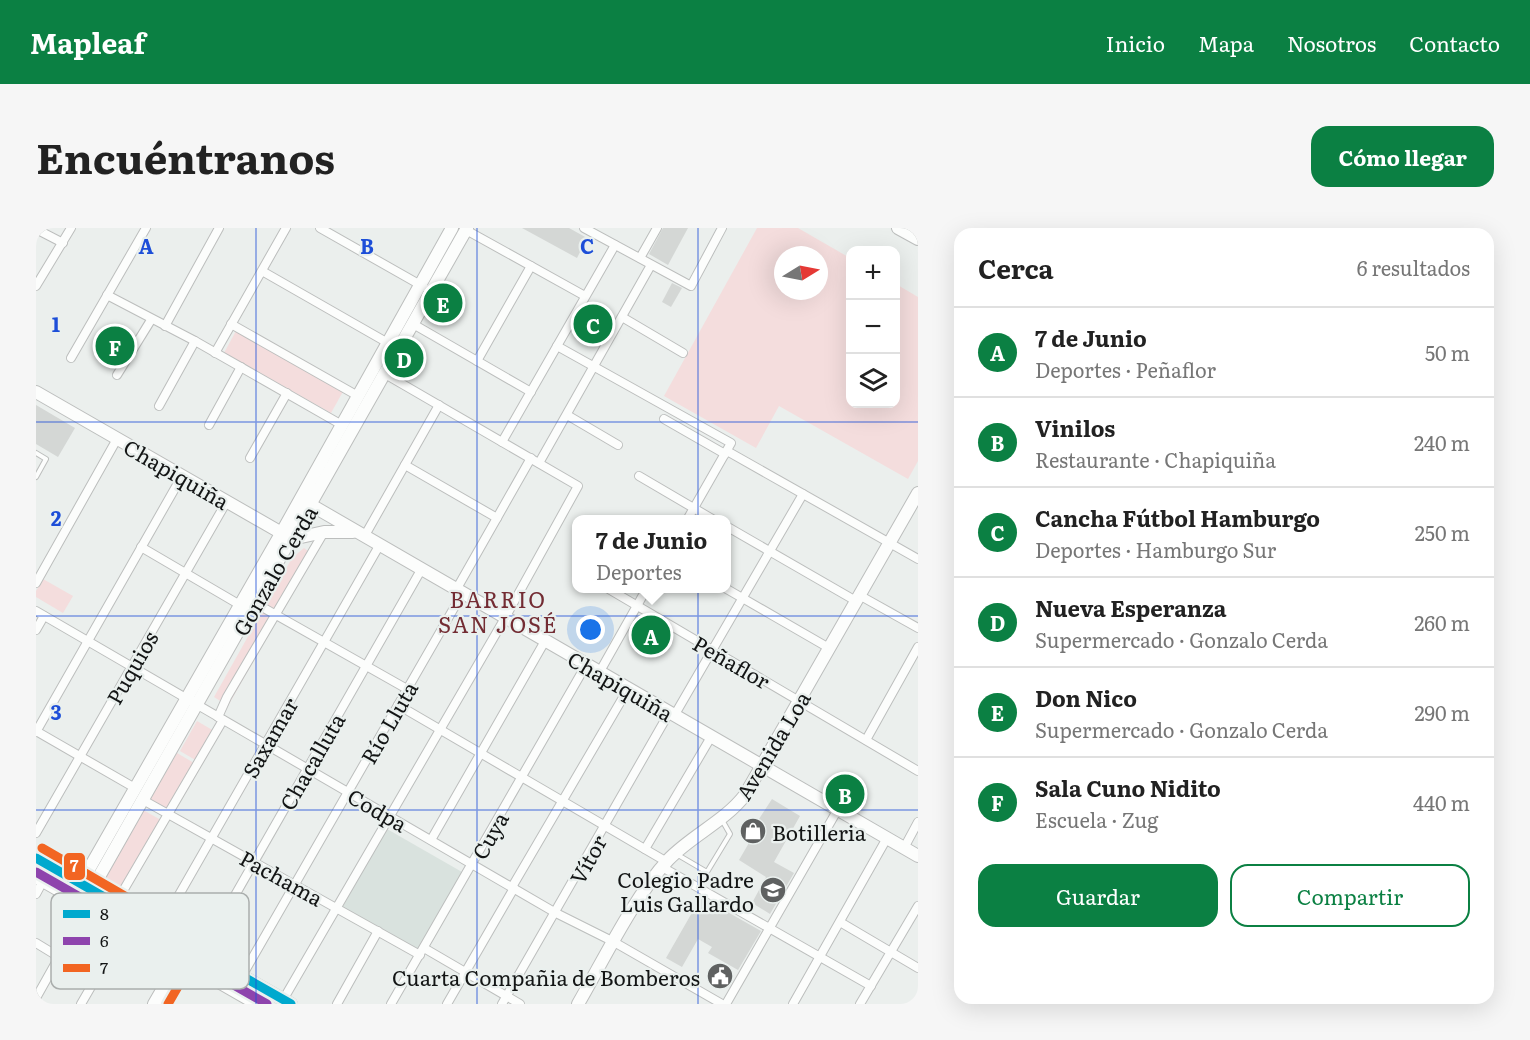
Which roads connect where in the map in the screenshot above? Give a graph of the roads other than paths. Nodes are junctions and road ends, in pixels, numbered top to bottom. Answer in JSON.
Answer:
{"nodes":[{"id":1,"x":71,"y":228,"type":"edge"},
{"id":2,"x":146,"y":228,"type":"edge"},
{"id":3,"x":219,"y":228,"type":"edge"},
{"id":4,"x":286,"y":228,"type":"edge"},
{"id":5,"x":320,"y":228,"type":"edge"},
{"id":6,"x":452,"y":228,"type":"edge"},
{"id":7,"x":584,"y":228,"type":"edge"},
{"id":8,"x":657,"y":228,"type":"edge"},
{"id":9,"x":722,"y":228,"type":"edge"},
{"id":10,"x":898,"y":228,"type":"edge"},
{"id":11,"x":36,"y":229,"type":"edge"},
{"id":12,"x":466,"y":229,"type":"edge"},
{"id":13,"x":918,"y":239,"type":"edge"},
{"id":14,"x":63,"y":243,"type":"junction"},
{"id":15,"x":615,"y":245,"type":"junction"},
{"id":16,"x":640,"y":258,"type":"junction"},
{"id":17,"x":651,"y":265,"type":"junction"},
{"id":18,"x":531,"y":266,"type":"junction"},
{"id":19,"x":262,"y":271,"type":"junction"},
{"id":20,"x":420,"y":285,"type":"junction"},
{"id":21,"x":36,"y":286,"type":"edge"},
{"id":22,"x":432,"y":291,"type":"junction"},
{"id":23,"x":107,"y":295,"type":"junction"},
{"id":24,"x":585,"y":296,"type":"junction"},
{"id":25,"x":622,"y":317,"type":"junction"},
{"id":26,"x":151,"y":320,"type":"junction"},
{"id":27,"x":231,"y":324,"type":"junction"},
{"id":28,"x":413,"y":324,"type":"junction"},
{"id":29,"x":165,"y":326,"type":"junction"},
{"id":30,"x":195,"y":341,"type":"junction"},
{"id":31,"x":388,"y":343,"type":"junction"},
{"id":32,"x":557,"y":346,"type":"junction"},
{"id":33,"x":215,"y":353,"type":"junction"},
{"id":34,"x":682,"y":353,"type":"dead end"},
{"id":35,"x":70,"y":358,"type":"dead end"},
{"id":36,"x":477,"y":361,"type":"junction"},
{"id":37,"x":241,"y":367,"type":"junction"},
{"id":38,"x":594,"y":367,"type":"junction"},
{"id":39,"x":385,"y":374,"type":"junction"},
{"id":40,"x":117,"y":375,"type":"dead end"},
{"id":41,"x":36,"y":392,"type":"edge"},
{"id":42,"x":531,"y":392,"type":"junction"},
{"id":43,"x":287,"y":393,"type":"junction"},
{"id":44,"x":358,"y":396,"type":"junction"},
{"id":45,"x":439,"y":405,"type":"junction"},
{"id":46,"x":159,"y":406,"type":"dead end"},
{"id":47,"x":567,"y":415,"type":"junction"},
{"id":48,"x":664,"y":419,"type":"dead end"},
{"id":49,"x":209,"y":424,"type":"dead end"},
{"id":50,"x":342,"y":425,"type":"junction"},
{"id":51,"x":117,"y":439,"type":"junction"},
{"id":52,"x":502,"y":442,"type":"junction"},
{"id":53,"x":618,"y":445,"type":"dead end"},
{"id":54,"x":727,"y":449,"type":"junction"},
{"id":55,"x":36,"y":453,"type":"edge"},
{"id":56,"x":250,"y":458,"type":"dead end"},
{"id":57,"x":531,"y":458,"type":"junction"},
{"id":58,"x":539,"y":463,"type":"junction"},
{"id":59,"x":405,"y":465,"type":"junction"},
{"id":60,"x":182,"y":476,"type":"junction"},
{"id":61,"x":639,"y":476,"type":"dead end"},
{"id":62,"x":36,"y":477,"type":"edge"},
{"id":63,"x":918,"y":493,"type":"edge"},
{"id":64,"x":803,"y":494,"type":"junction"},
{"id":65,"x":227,"y":501,"type":"junction"},
{"id":66,"x":310,"y":506,"type":"junction"},
{"id":67,"x":694,"y":508,"type":"junction"},
{"id":68,"x":690,"y":515,"type":"edge"},
{"id":69,"x":707,"y":515,"type":"edge"},
{"id":70,"x":497,"y":518,"type":"junction"},
{"id":71,"x":731,"y":529,"type":"edge"},
{"id":72,"x":324,"y":532,"type":"junction"},
{"id":73,"x":359,"y":535,"type":"junction"},
{"id":74,"x":287,"y":536,"type":"junction"},
{"id":75,"x":890,"y":543,"type":"junction"},
{"id":76,"x":380,"y":546,"type":"junction"},
{"id":77,"x":141,"y":547,"type":"junction"},
{"id":78,"x":770,"y":552,"type":"junction"},
{"id":79,"x":918,"y":559,"type":"edge"},
{"id":80,"x":421,"y":570,"type":"junction"},
{"id":81,"x":186,"y":573,"type":"junction"},
{"id":82,"x":36,"y":583,"type":"edge"},
{"id":83,"x":459,"y":592,"type":"junction"},
{"id":84,"x":731,"y":592,"type":"edge"},
{"id":85,"x":616,"y":593,"type":"edge"},
{"id":86,"x":644,"y":593,"type":"edge"},
{"id":87,"x":858,"y":598,"type":"junction"},
{"id":88,"x":742,"y":599,"type":"junction"},
{"id":89,"x":255,"y":603,"type":"junction"},
{"id":90,"x":240,"y":605,"type":"junction"},
{"id":91,"x":638,"y":606,"type":"junction"},
{"id":92,"x":40,"y":614,"type":"edge"},
{"id":93,"x":276,"y":614,"type":"junction"},
{"id":94,"x":505,"y":618,"type":"junction"},
{"id":95,"x":918,"y":628,"type":"edge"},
{"id":96,"x":36,"y":630,"type":"edge"},
{"id":97,"x":87,"y":641,"type":"junction"},
{"id":98,"x":545,"y":641,"type":"junction"},
{"id":99,"x":324,"y":642,"type":"junction"},
{"id":100,"x":918,"y":647,"type":"edge"},
{"id":101,"x":829,"y":648,"type":"junction"},
{"id":102,"x":712,"y":650,"type":"junction"},
{"id":103,"x":366,"y":665,"type":"junction"},
{"id":104,"x":586,"y":665,"type":"junction"},
{"id":105,"x":132,"y":667,"type":"junction"},
{"id":106,"x":599,"y":673,"type":"junction"},
{"id":107,"x":407,"y":689,"type":"junction"},
{"id":108,"x":628,"y":689,"type":"junction"},
{"id":109,"x":799,"y":701,"type":"junction"},
{"id":110,"x":192,"y":702,"type":"junction"},
{"id":111,"x":398,"y":705,"type":"junction"},
{"id":112,"x":672,"y":714,"type":"junction"},
{"id":113,"x":220,"y":718,"type":"junction"},
{"id":114,"x":440,"y":730,"type":"junction"},
{"id":115,"x":36,"y":731,"type":"edge"},
{"id":116,"x":711,"y":737,"type":"junction"},
{"id":117,"x":866,"y":740,"type":"junction"},
{"id":118,"x":265,"y":744,"type":"junction"},
{"id":119,"x":480,"y":753,"type":"junction"},
{"id":120,"x":80,"y":756,"type":"junction"},
{"id":121,"x":762,"y":766,"type":"junction"},
{"id":122,"x":306,"y":768,"type":"junction"},
{"id":123,"x":918,"y":771,"type":"edge"},
{"id":124,"x":522,"y":778,"type":"junction"},
{"id":125,"x":135,"y":788,"type":"junction"},
{"id":126,"x":348,"y":792,"type":"junction"},
{"id":127,"x":143,"y":800,"type":"junction"},
{"id":128,"x":563,"y":801,"type":"junction"},
{"id":129,"x":838,"y":810,"type":"junction"},
{"id":130,"x":168,"y":813,"type":"junction"},
{"id":131,"x":390,"y":816,"type":"junction"},
{"id":132,"x":722,"y":819,"type":"junction"},
{"id":133,"x":918,"y":822,"type":"edge"},
{"id":134,"x":605,"y":826,"type":"junction"},
{"id":135,"x":36,"y":833,"type":"edge"},
{"id":136,"x":212,"y":838,"type":"junction"},
{"id":137,"x":887,"y":838,"type":"junction"},
{"id":138,"x":431,"y":840,"type":"junction"},
{"id":139,"x":904,"y":848,"type":"junction"},
{"id":140,"x":645,"y":849,"type":"junction"},
{"id":141,"x":918,"y":856,"type":"edge"},
{"id":142,"x":36,"y":858,"type":"edge"},
{"id":143,"x":668,"y":861,"type":"junction"},
{"id":144,"x":254,"y":862,"type":"junction"},
{"id":145,"x":473,"y":864,"type":"junction"},
{"id":146,"x":40,"y":879,"type":"edge"},
{"id":147,"x":81,"y":883,"type":"junction"},
{"id":148,"x":294,"y":884,"type":"junction"},
{"id":149,"x":513,"y":888,"type":"junction"},
{"id":150,"x":93,"y":889,"type":"junction"},
{"id":151,"x":64,"y":893,"type":"edge"},
{"id":152,"x":87,"y":893,"type":"edge"},
{"id":153,"x":100,"y":893,"type":"edge"},
{"id":154,"x":122,"y":893,"type":"edge"},
{"id":155,"x":180,"y":893,"type":"edge"},
{"id":156,"x":236,"y":893,"type":"edge"},
{"id":157,"x":36,"y":894,"type":"edge"},
{"id":158,"x":918,"y":906,"type":"edge"},
{"id":159,"x":336,"y":908,"type":"junction"},
{"id":160,"x":556,"y":913,"type":"junction"},
{"id":161,"x":840,"y":922,"type":"junction"},
{"id":162,"x":769,"y":928,"type":"junction"},
{"id":163,"x":378,"y":931,"type":"junction"},
{"id":164,"x":614,"y":942,"type":"junction"},
{"id":165,"x":36,"y":943,"type":"edge"},
{"id":166,"x":51,"y":952,"type":"edge"},
{"id":167,"x":422,"y":952,"type":"junction"},
{"id":168,"x":891,"y":952,"type":"junction"},
{"id":169,"x":820,"y":957,"type":"junction"},
{"id":170,"x":249,"y":964,"type":"edge"},
{"id":171,"x":918,"y":968,"type":"edge"},
{"id":172,"x":51,"y":972,"type":"edge"},
{"id":173,"x":465,"y":972,"type":"junction"},
{"id":174,"x":249,"y":980,"type":"edge"},
{"id":175,"x":871,"y":986,"type":"junction"},
{"id":176,"x":89,"y":989,"type":"edge"},
{"id":177,"x":163,"y":989,"type":"edge"},
{"id":178,"x":230,"y":989,"type":"edge"},
{"id":179,"x":36,"y":998,"type":"edge"},
{"id":180,"x":504,"y":1000,"type":"edge"},
{"id":181,"x":287,"y":1002,"type":"edge"},
{"id":182,"x":81,"y":1004,"type":"edge"},
{"id":183,"x":154,"y":1004,"type":"edge"},
{"id":184,"x":257,"y":1004,"type":"edge"},
{"id":185,"x":337,"y":1004,"type":"edge"},
{"id":186,"x":392,"y":1004,"type":"edge"},
{"id":187,"x":447,"y":1004,"type":"edge"},
{"id":188,"x":520,"y":1004,"type":"edge"},
{"id":189,"x":578,"y":1004,"type":"edge"},
{"id":190,"x":724,"y":1004,"type":"edge"},
{"id":191,"x":793,"y":1004,"type":"edge"},
{"id":192,"x":860,"y":1004,"type":"edge"}],
"edges":[{"from":1,"to":14,"type":"street"},
{"from":2,"to":23,"type":"street"},
{"from":3,"to":29,"type":"street"},
{"from":4,"to":19,"type":"street"},
{"from":5,"to":20,"type":"street"},
{"from":6,"to":20,"type":"street","name":"Gonzalo Cerda"},
{"from":7,"to":15,"type":"street"},
{"from":8,"to":16,"type":"street"},
{"from":9,"to":17,"type":"street"},
{"from":10,"to":13,"type":"street"},
{"from":11,"to":14,"type":"street"},
{"from":12,"to":18,"type":"street"},
{"from":12,"to":22,"type":"street","name":"Gonzalo Cerda"},
{"from":14,"to":21,"type":"street"},
{"from":15,"to":16,"type":"street"},
{"from":15,"to":24,"type":"street"},
{"from":16,"to":17,"type":"street"},
{"from":17,"to":25,"type":"street"},
{"from":18,"to":24,"type":"street"},
{"from":18,"to":36,"type":"street"},
{"from":19,"to":27,"type":"street"},
{"from":19,"to":31,"type":"street"},
{"from":20,"to":22,"type":"street"},
{"from":20,"to":31,"type":"street","name":"Gonzalo Cerda"},
{"from":22,"to":28,"type":"street","name":"Gonzalo Cerda"},
{"from":23,"to":26,"type":"street"},
{"from":23,"to":35,"type":"street"},
{"from":24,"to":32,"type":"street"},
{"from":25,"to":34,"type":"street"},
{"from":25,"to":38,"type":"street"},
{"from":26,"to":29,"type":"street"},
{"from":26,"to":40,"type":"street"},
{"from":27,"to":33,"type":"street"},
{"from":27,"to":44,"type":"street"},
{"from":28,"to":36,"type":"street"},
{"from":28,"to":39,"type":"street","name":"Gonzalo Cerda"},
{"from":29,"to":30,"type":"street"},
{"from":30,"to":33,"type":"street"},
{"from":30,"to":46,"type":"street"},
{"from":31,"to":44,"type":"street","name":"Gonzalo Cerda"},
{"from":32,"to":38,"type":"street"},
{"from":32,"to":42,"type":"street"},
{"from":33,"to":37,"type":"street"},
{"from":36,"to":42,"type":"street"},
{"from":37,"to":43,"type":"street"},
{"from":37,"to":49,"type":"street"},
{"from":38,"to":47,"type":"street"},
{"from":38,"to":54,"type":"street"},
{"from":39,"to":45,"type":"street"},
{"from":39,"to":66,"type":"street","name":"Gonzalo Cerda"},
{"from":41,"to":51,"type":"street","name":"Chapiquiña"},
{"from":42,"to":52,"type":"street"},
{"from":43,"to":50,"type":"street"},
{"from":43,"to":56,"type":"street"},
{"from":44,"to":50,"type":"street","name":"Gonzalo Cerda"},
{"from":45,"to":52,"type":"street"},
{"from":45,"to":59,"type":"street"},
{"from":47,"to":53,"type":"street"},
{"from":47,"to":58,"type":"street"},
{"from":48,"to":54,"type":"street"},
{"from":50,"to":74,"type":"street","name":"Gonzalo Cerda"},
{"from":51,"to":60,"type":"street","name":"Chapiquiña"},
{"from":51,"to":82,"type":"street"},
{"from":52,"to":57,"type":"street"},
{"from":54,"to":64,"type":"street"},
{"from":54,"to":67,"type":"street"},
{"from":55,"to":62,"type":"lane"},
{"from":57,"to":58,"type":"street"},
{"from":57,"to":70,"type":"street","name":"Río Lluta"},
{"from":58,"to":94,"type":"street"},
{"from":59,"to":70,"type":"street"},
{"from":59,"to":73,"type":"street"},
{"from":60,"to":65,"type":"street","name":"Chapiquiña"},
{"from":60,"to":77,"type":"street"},
{"from":61,"to":67,"type":"street"},
{"from":63,"to":75,"type":"street","name":"Avenida Loa"},
{"from":64,"to":75,"type":"street"},
{"from":64,"to":78,"type":"street","name":"Vítor"},
{"from":65,"to":74,"type":"street","name":"Chapiquiña"},
{"from":65,"to":81,"type":"street","name":"Puquios"},
{"from":66,"to":73,"type":"street"},
{"from":66,"to":74,"type":"street","name":"Gonzalo Cerda"},
{"from":67,"to":68,"type":"street"},
{"from":67,"to":69,"type":"street"},
{"from":70,"to":83,"type":"street","name":"Río Lluta"},
{"from":71,"to":78,"type":"street"},
{"from":72,"to":73,"type":"street","name":"Chapiquiña"},
{"from":72,"to":74,"type":"street","name":"Chapiquiña"},
{"from":72,"to":93,"type":"street","name":"Gonzalo Cerda"},
{"from":73,"to":76,"type":"street","name":"Chapiquiña"},
{"from":74,"to":89,"type":"street","name":"Gonzalo Cerda"},
{"from":74,"to":90,"type":"street","name":"Gonzalo Cerda"},
{"from":75,"to":79,"type":"street"},
{"from":75,"to":87,"type":"street","name":"Avenida Loa"},
{"from":76,"to":80,"type":"street","name":"Chapiquiña"},
{"from":76,"to":99,"type":"street","name":"Saxamar"},
{"from":77,"to":81,"type":"street"},
{"from":77,"to":97,"type":"street"},
{"from":78,"to":87,"type":"street"},
{"from":78,"to":88,"type":"street","name":"Vítor"},
{"from":80,"to":83,"type":"street","name":"Chapiquiña"},
{"from":80,"to":103,"type":"street","name":"Chacalluta"},
{"from":81,"to":90,"type":"street"},
{"from":81,"to":105,"type":"street","name":"Puquios"},
{"from":83,"to":94,"type":"street","name":"Chapiquiña"},
{"from":83,"to":107,"type":"street","name":"Río Lluta"},
{"from":84,"to":88,"type":"street"},
{"from":85,"to":91,"type":"street","name":"Peñaflor"},
{"from":86,"to":91,"type":"street"},
{"from":87,"to":95,"type":"street"},
{"from":87,"to":101,"type":"street","name":"Avenida Loa"},
{"from":88,"to":101,"type":"street"},
{"from":88,"to":102,"type":"street","name":"Vítor"},
{"from":89,"to":93,"type":"street"},
{"from":89,"to":110,"type":"street","name":"Gonzalo Cerda"},
{"from":90,"to":110,"type":"street","name":"Gonzalo Cerda"},
{"from":91,"to":102,"type":"street","name":"Peñaflor"},
{"from":91,"to":106,"type":"street"},
{"from":92,"to":96,"type":"street"},
{"from":92,"to":97,"type":"street","name":"Codpa"},
{"from":93,"to":99,"type":"street"},
{"from":93,"to":113,"type":"street","name":"Gonzalo Cerda"},
{"from":94,"to":98,"type":"street","name":"Chapiquiña"},
{"from":94,"to":114,"type":"street"},
{"from":97,"to":105,"type":"street","name":"Codpa"},
{"from":97,"to":115,"type":"street"},
{"from":98,"to":104,"type":"street","name":"Chapiquiña"},
{"from":98,"to":119,"type":"street"},
{"from":99,"to":103,"type":"street"},
{"from":99,"to":118,"type":"street","name":"Saxamar"},
{"from":100,"to":117,"type":"street"},
{"from":101,"to":109,"type":"street","name":"Avenida Loa"},
{"from":102,"to":109,"type":"street","name":"Peñaflor"},
{"from":102,"to":112,"type":"street","name":"Vítor"},
{"from":103,"to":107,"type":"street"},
{"from":103,"to":122,"type":"street","name":"Chacalluta"},
{"from":104,"to":106,"type":"street","name":"Chapiquiña"},
{"from":104,"to":124,"type":"street","name":"Cuya"},
{"from":105,"to":110,"type":"street","name":"Codpa"},
{"from":105,"to":120,"type":"street","name":"Puquios"},
{"from":106,"to":108,"type":"street","name":"Chapiquiña"},
{"from":107,"to":111,"type":"street","name":"Río Lluta"},
{"from":108,"to":112,"type":"street","name":"Chapiquiña"},
{"from":108,"to":128,"type":"street"},
{"from":109,"to":117,"type":"street","name":"Peñaflor"},
{"from":109,"to":121,"type":"street","name":"Avenida Loa"},
{"from":110,"to":113,"type":"street","name":"Codpa"},
{"from":110,"to":125,"type":"street","name":"Gonzalo Cerda"},
{"from":110,"to":127,"type":"street","name":"Gonzalo Cerda"},
{"from":111,"to":114,"type":"street"},
{"from":111,"to":126,"type":"street","name":"Río Lluta"},
{"from":112,"to":116,"type":"street","name":"Chapiquiña"},
{"from":112,"to":134,"type":"street","name":"Vítor"},
{"from":113,"to":118,"type":"street","name":"Codpa"},
{"from":113,"to":130,"type":"street","name":"Gonzalo Cerda"},
{"from":114,"to":119,"type":"street"},
{"from":114,"to":131,"type":"street"},
{"from":115,"to":120,"type":"street"},
{"from":116,"to":121,"type":"street","name":"Chapiquiña"},
{"from":116,"to":140,"type":"street"},
{"from":117,"to":123,"type":"street","name":"Peñaflor"},
{"from":118,"to":122,"type":"street","name":"Codpa"},
{"from":118,"to":136,"type":"street","name":"Saxamar"},
{"from":119,"to":124,"type":"street"},
{"from":119,"to":138,"type":"street"},
{"from":120,"to":125,"type":"street"},
{"from":120,"to":135,"type":"street","name":"Puquios"},
{"from":121,"to":129,"type":"street","name":"Chapiquiña"},
{"from":121,"to":132,"type":"street","name":"Avenida Loa"},
{"from":122,"to":126,"type":"street","name":"Codpa"},
{"from":122,"to":144,"type":"street","name":"Chacalluta"},
{"from":124,"to":128,"type":"street"},
{"from":124,"to":145,"type":"street","name":"Cuya"},
{"from":125,"to":147,"type":"street","name":"Gonzalo Cerda"},
{"from":126,"to":131,"type":"street","name":"Codpa"},
{"from":126,"to":148,"type":"street","name":"Río Lluta"},
{"from":127,"to":130,"type":"street","name":"Pachama"},
{"from":127,"to":150,"type":"street","name":"Gonzalo Cerda"},
{"from":128,"to":134,"type":"street"},
{"from":128,"to":149,"type":"street"},
{"from":129,"to":137,"type":"street","name":"Chapiquiña"},
{"from":129,"to":162,"type":"street"},
{"from":130,"to":136,"type":"street","name":"Pachama"},
{"from":130,"to":154,"type":"street","name":"Gonzalo Cerda"},
{"from":131,"to":138,"type":"street","name":"Codpa"},
{"from":131,"to":159,"type":"street"},
{"from":132,"to":143,"type":"street","name":"Avenida Loa"},
{"from":132,"to":143,"type":"lane"},
{"from":133,"to":139,"type":"street"},
{"from":134,"to":140,"type":"street"},
{"from":134,"to":160,"type":"street","name":"Vítor"},
{"from":136,"to":144,"type":"street","name":"Pachama"},
{"from":136,"to":155,"type":"street","name":"Saxamar"},
{"from":137,"to":139,"type":"street","name":"Chapiquiña"},
{"from":137,"to":161,"type":"street"},
{"from":138,"to":145,"type":"street","name":"Codpa"},
{"from":139,"to":141,"type":"street","name":"Chapiquiña"},
{"from":140,"to":143,"type":"street"},
{"from":142,"to":147,"type":"street"},
{"from":143,"to":162,"type":"street"},
{"from":143,"to":164,"type":"street","name":"Avenida Loa"},
{"from":144,"to":148,"type":"street","name":"Pachama"},
{"from":144,"to":156,"type":"street","name":"Chacalluta"},
{"from":145,"to":149,"type":"street","name":"Codpa"},
{"from":145,"to":167,"type":"street","name":"Cuya"},
{"from":146,"to":151,"type":"street"},
{"from":146,"to":157,"type":"street"},
{"from":147,"to":150,"type":"street"},
{"from":148,"to":159,"type":"street","name":"Pachama"},
{"from":148,"to":170,"type":"street","name":"Río Lluta"},
{"from":149,"to":160,"type":"street","name":"Codpa"},
{"from":149,"to":173,"type":"street"},
{"from":150,"to":152,"type":"street"},
{"from":150,"to":153,"type":"street"},
{"from":158,"to":168,"type":"street"},
{"from":159,"to":163,"type":"street","name":"Pachama"},
{"from":159,"to":181,"type":"street"},
{"from":160,"to":164,"type":"street","name":"Codpa"},
{"from":160,"to":180,"type":"street","name":"Vítor"},
{"from":161,"to":168,"type":"street"},
{"from":161,"to":169,"type":"street"},
{"from":162,"to":169,"type":"street"},
{"from":162,"to":190,"type":"street"},
{"from":163,"to":167,"type":"street","name":"Pachama"},
{"from":163,"to":185,"type":"street"},
{"from":164,"to":189,"type":"street","name":"Avenida Loa"},
{"from":164,"to":190,"type":"street","name":"Codpa"},
{"from":165,"to":166,"type":"street"},
{"from":167,"to":173,"type":"street","name":"Pachama"},
{"from":167,"to":186,"type":"street","name":"Cuya"},
{"from":168,"to":171,"type":"street"},
{"from":168,"to":175,"type":"street"},
{"from":169,"to":175,"type":"street"},
{"from":169,"to":191,"type":"street"},
{"from":172,"to":179,"type":"street"},
{"from":173,"to":180,"type":"street","name":"Pachama"},
{"from":173,"to":187,"type":"street"},
{"from":174,"to":181,"type":"street"},
{"from":175,"to":192,"type":"street"},
{"from":176,"to":182,"type":"street"},
{"from":177,"to":183,"type":"street"},
{"from":178,"to":184,"type":"street"},
{"from":180,"to":188,"type":"street","name":"Pachama"}]}
